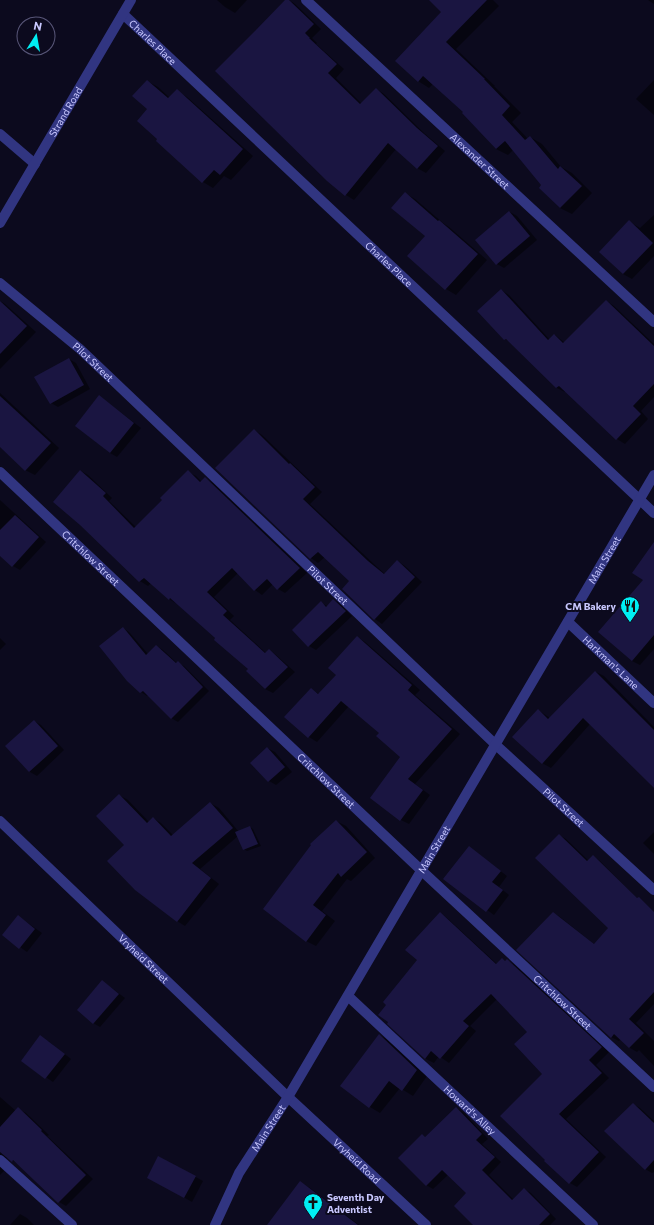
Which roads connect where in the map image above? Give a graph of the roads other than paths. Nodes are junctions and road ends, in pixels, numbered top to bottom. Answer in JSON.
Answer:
{"nodes":[{"id":1,"x":131,"y":0,"type":"edge"},
{"id":2,"x":306,"y":0,"type":"edge"},
{"id":3,"x":124,"y":14,"type":"junction"},
{"id":4,"x":0,"y":134,"type":"edge"},
{"id":5,"x":35,"y":164,"type":"junction"},
{"id":6,"x":0,"y":223,"type":"edge"},
{"id":7,"x":0,"y":283,"type":"edge"},
{"id":8,"x":654,"y":322,"type":"edge"},
{"id":9,"x":0,"y":472,"type":"edge"},
{"id":10,"x":654,"y":476,"type":"edge"},
{"id":11,"x":640,"y":500,"type":"junction"},
{"id":12,"x":654,"y":514,"type":"edge"},
{"id":13,"x":568,"y":622,"type":"junction"},
{"id":14,"x":654,"y":703,"type":"edge"},
{"id":15,"x":496,"y":745,"type":"junction"},
{"id":16,"x":0,"y":821,"type":"edge"},
{"id":17,"x":422,"y":871,"type":"junction"},
{"id":18,"x":654,"y":890,"type":"edge"},
{"id":19,"x":348,"y":996,"type":"junction"},
{"id":20,"x":654,"y":1087,"type":"edge"},
{"id":21,"x":288,"y":1097,"type":"junction"},
{"id":22,"x":0,"y":1160,"type":"edge"},
{"id":23,"x":72,"y":1225,"type":"edge"},
{"id":24,"x":215,"y":1225,"type":"edge"},
{"id":25,"x":426,"y":1225,"type":"edge"},
{"id":26,"x":593,"y":1225,"type":"edge"}],
"edges":[{"from":1,"to":3,"type":"street","name":"Strand Road"},
{"from":2,"to":8,"type":"street","name":"Alexander Street"},
{"from":3,"to":5,"type":"street","name":"Strand Road"},
{"from":3,"to":11,"type":"street","name":"Charles Place"},
{"from":4,"to":5,"type":"street"},
{"from":5,"to":6,"type":"street","name":"Strand Road"},
{"from":7,"to":15,"type":"street","name":"Pilot Street"},
{"from":9,"to":17,"type":"street","name":"Critchlow Street"},
{"from":10,"to":11,"type":"street","name":"Main Street"},
{"from":11,"to":12,"type":"street","name":"Charles Place"},
{"from":11,"to":13,"type":"street","name":"Main Street"},
{"from":13,"to":14,"type":"street","name":"Harkman's Lane"},
{"from":13,"to":15,"type":"street","name":"Main Street"},
{"from":15,"to":17,"type":"street","name":"Main Street"},
{"from":15,"to":18,"type":"street","name":"Pilot Street"},
{"from":16,"to":21,"type":"street","name":"Vryheid Street"},
{"from":17,"to":19,"type":"street","name":"Main Street"},
{"from":17,"to":20,"type":"street","name":"Critchlow Street"},
{"from":19,"to":21,"type":"street","name":"Main Street"},
{"from":19,"to":26,"type":"street","name":"Howard's Alley"},
{"from":21,"to":24,"type":"street","name":"Main Street"},
{"from":21,"to":25,"type":"street","name":"Vryheid Road"},
{"from":22,"to":23,"type":"street"}]}
